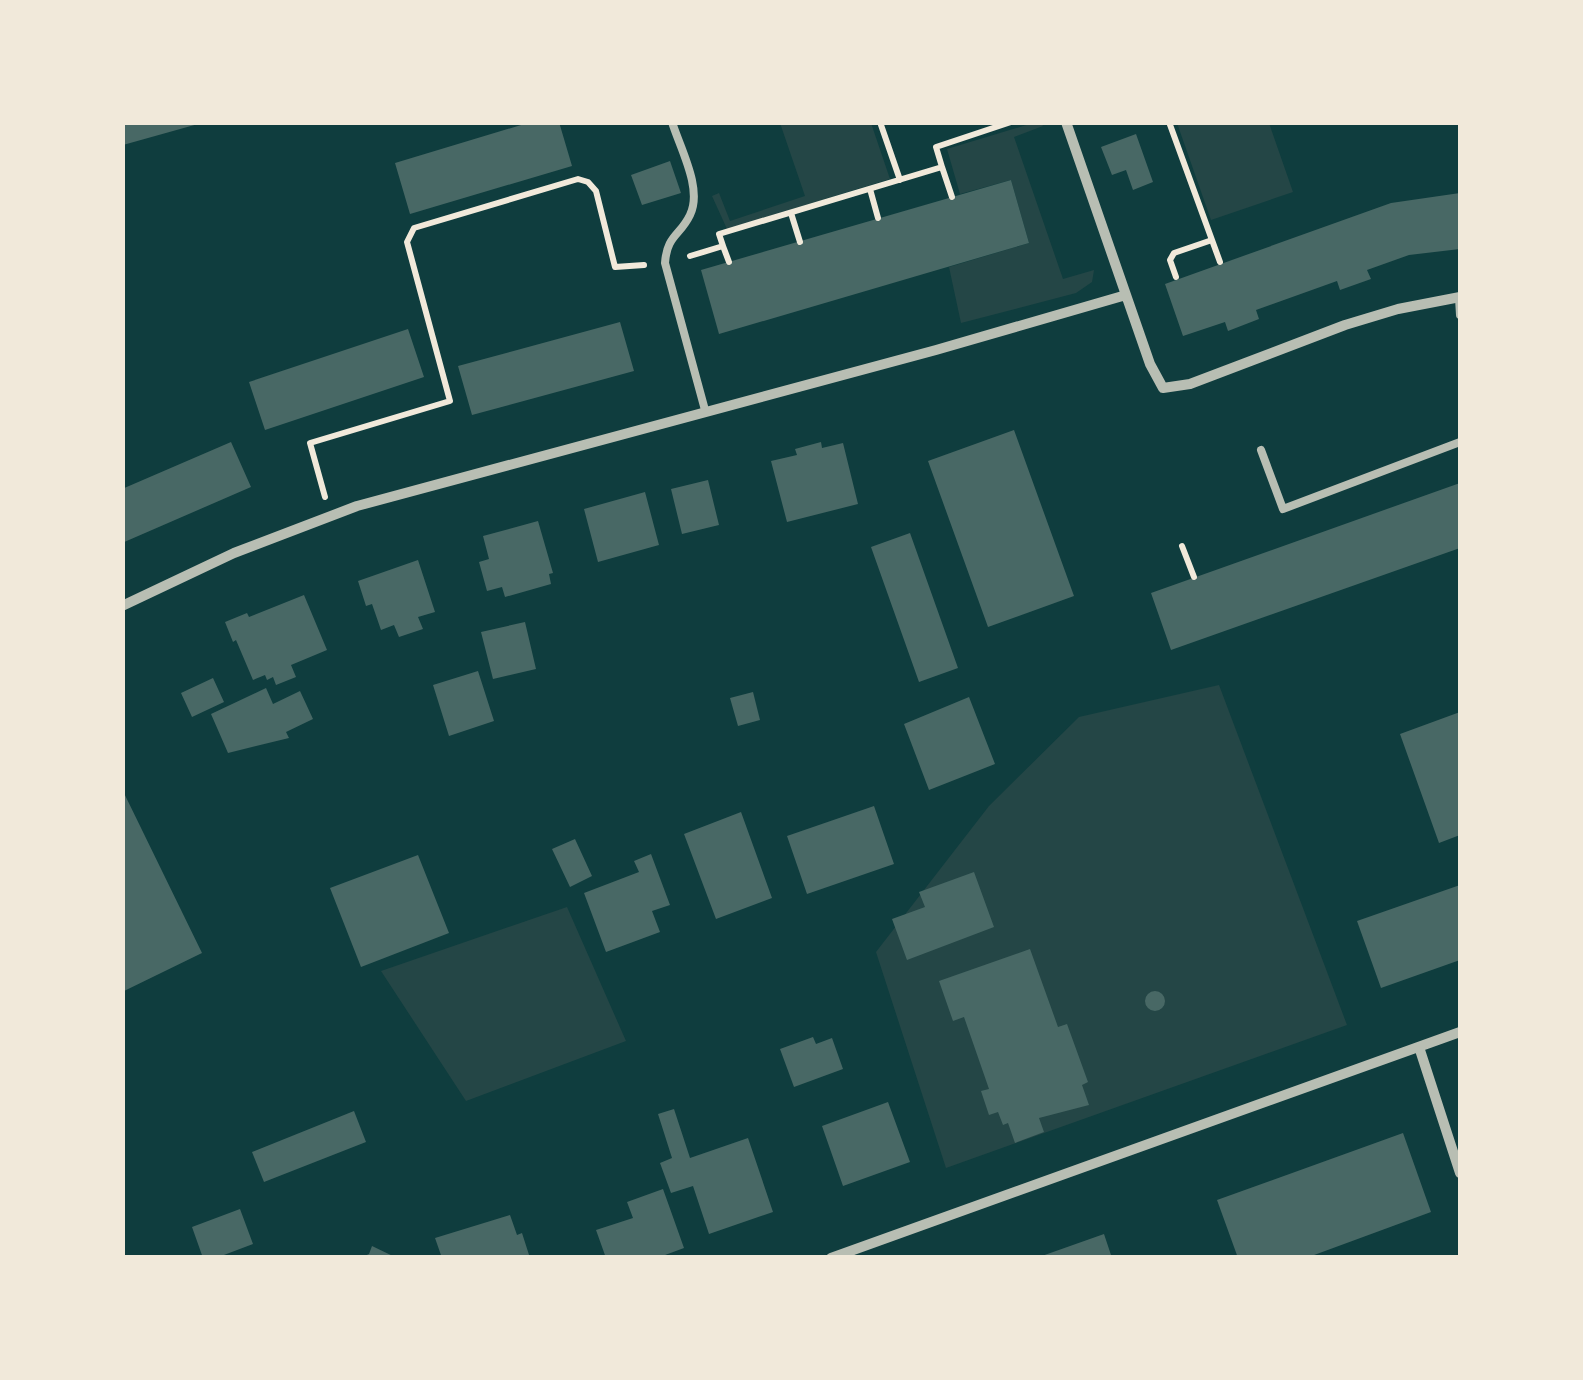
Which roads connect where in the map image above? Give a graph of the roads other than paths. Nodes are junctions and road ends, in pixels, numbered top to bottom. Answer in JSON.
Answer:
{"nodes":[{"id":1,"x":672,"y":122,"type":"edge"},
{"id":2,"x":1066,"y":122,"type":"edge"},
{"id":3,"x":1126,"y":295,"type":"junction"},
{"id":4,"x":1460,"y":298,"type":"edge"},
{"id":5,"x":1460,"y":315,"type":"edge"},
{"id":6,"x":705,"y":410,"type":"junction"},
{"id":7,"x":1460,"y":442,"type":"edge"},
{"id":8,"x":1261,"y":450,"type":"dead end"},
{"id":9,"x":122,"y":606,"type":"edge"},
{"id":10,"x":1460,"y":1032,"type":"edge"},
{"id":11,"x":1418,"y":1048,"type":"junction"},
{"id":12,"x":1460,"y":1173,"type":"edge"},
{"id":13,"x":831,"y":1258,"type":"edge"}],
"edges":[{"from":1,"to":6,"type":"lane"},
{"from":2,"to":3,"type":"street"},
{"from":3,"to":4,"type":"street"},
{"from":3,"to":6,"type":"street"},
{"from":4,"to":5,"type":"lane"},
{"from":6,"to":9,"type":"street"},
{"from":7,"to":8,"type":"lane"},
{"from":10,"to":11,"type":"street"},
{"from":11,"to":12,"type":"street"},
{"from":11,"to":13,"type":"street"}]}
